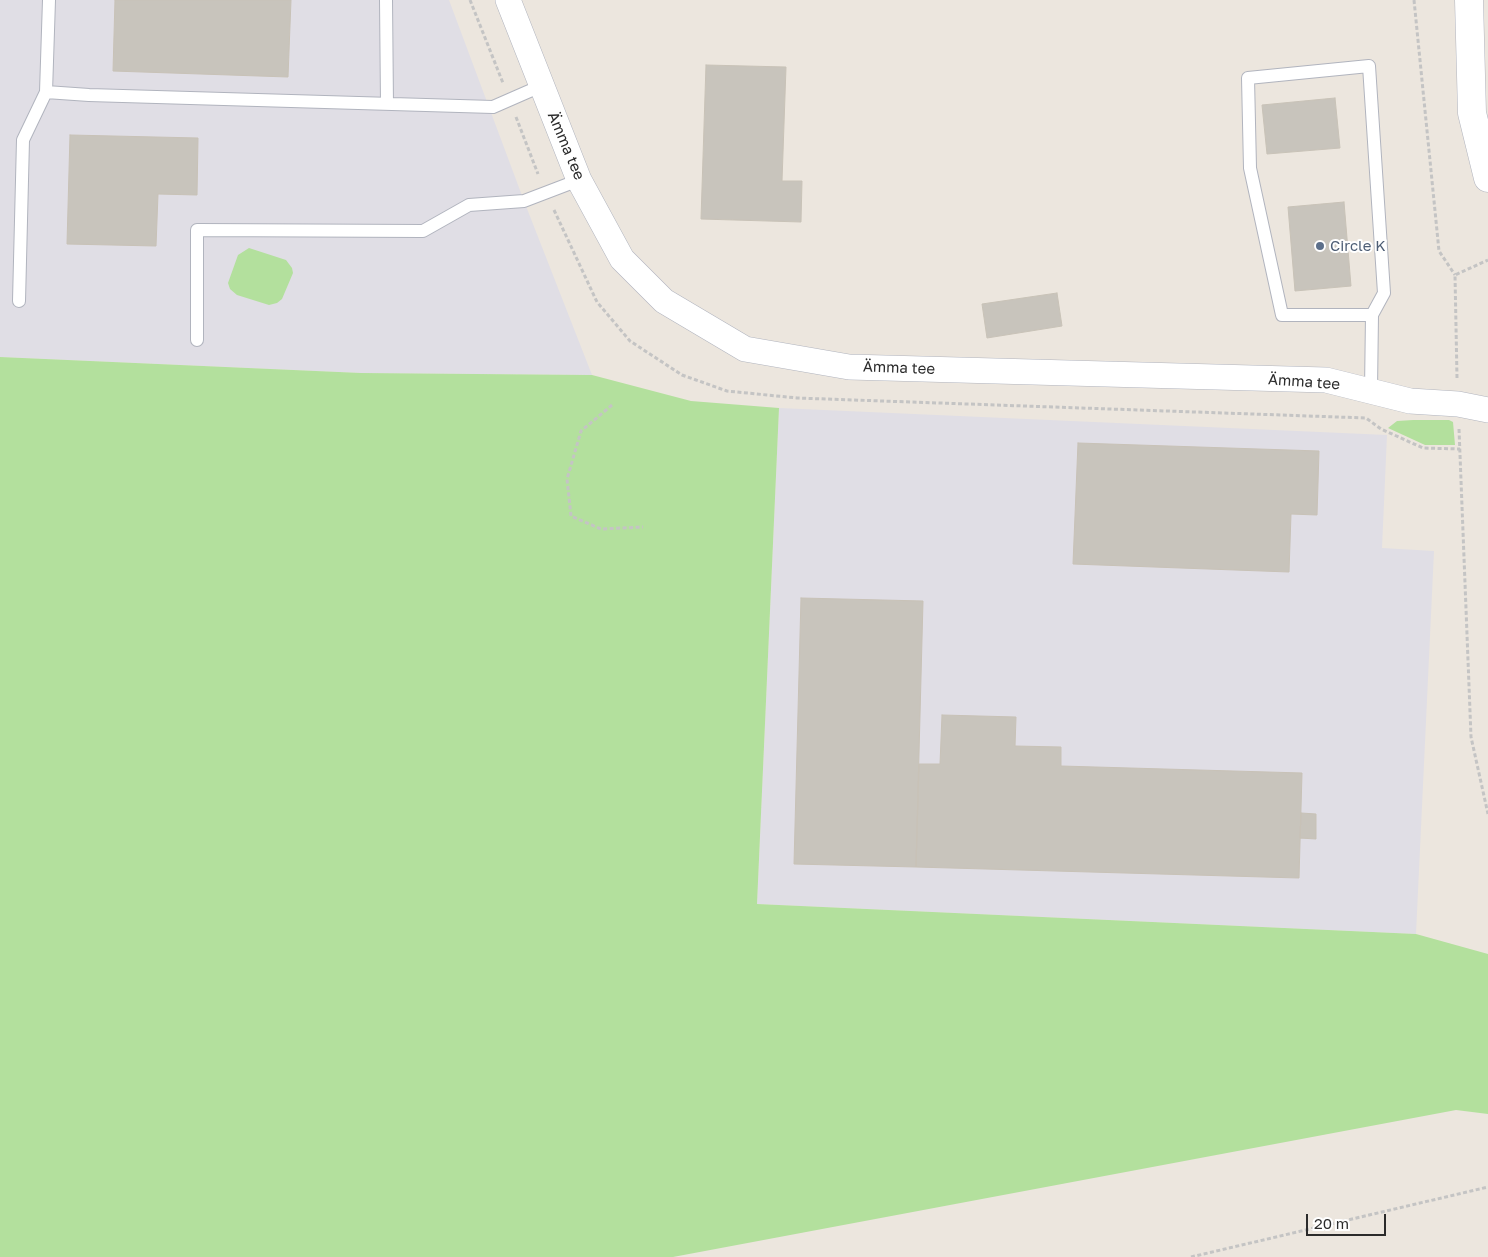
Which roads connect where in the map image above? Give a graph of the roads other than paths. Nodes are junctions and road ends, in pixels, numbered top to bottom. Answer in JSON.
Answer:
{"nodes":[{"id":1,"x":49,"y":0,"type":"edge"},
{"id":2,"x":386,"y":0,"type":"edge"},
{"id":3,"x":508,"y":0,"type":"edge"},
{"id":4,"x":1470,"y":11,"type":"edge"},
{"id":5,"x":541,"y":86,"type":"junction"},
{"id":6,"x":1488,"y":89,"type":"edge"},
{"id":7,"x":46,"y":92,"type":"junction"},
{"id":8,"x":387,"y":104,"type":"junction"},
{"id":9,"x":1488,"y":178,"type":"edge"},
{"id":10,"x":579,"y":180,"type":"junction"},
{"id":11,"x":19,"y":301,"type":"dead end"},
{"id":12,"x":1372,"y":315,"type":"junction"},
{"id":13,"x":197,"y":340,"type":"dead end"},
{"id":14,"x":1371,"y":390,"type":"junction"},
{"id":15,"x":1488,"y":410,"type":"edge"}],
"edges":[{"from":1,"to":7,"type":"lane"},
{"from":2,"to":8,"type":"lane"},
{"from":3,"to":5,"type":"street","name":"Ämma tee"},
{"from":4,"to":6,"type":"main road"},
{"from":4,"to":9,"type":"main road"},
{"from":5,"to":8,"type":"lane"},
{"from":5,"to":10,"type":"street","name":"Ämma tee"},
{"from":7,"to":8,"type":"lane"},
{"from":7,"to":11,"type":"lane"},
{"from":10,"to":13,"type":"lane"},
{"from":10,"to":14,"type":"street","name":"Ämma tee"},
{"from":12,"to":12,"type":"lane"},
{"from":12,"to":14,"type":"lane"},
{"from":14,"to":15,"type":"street","name":"Ämma tee"}]}
